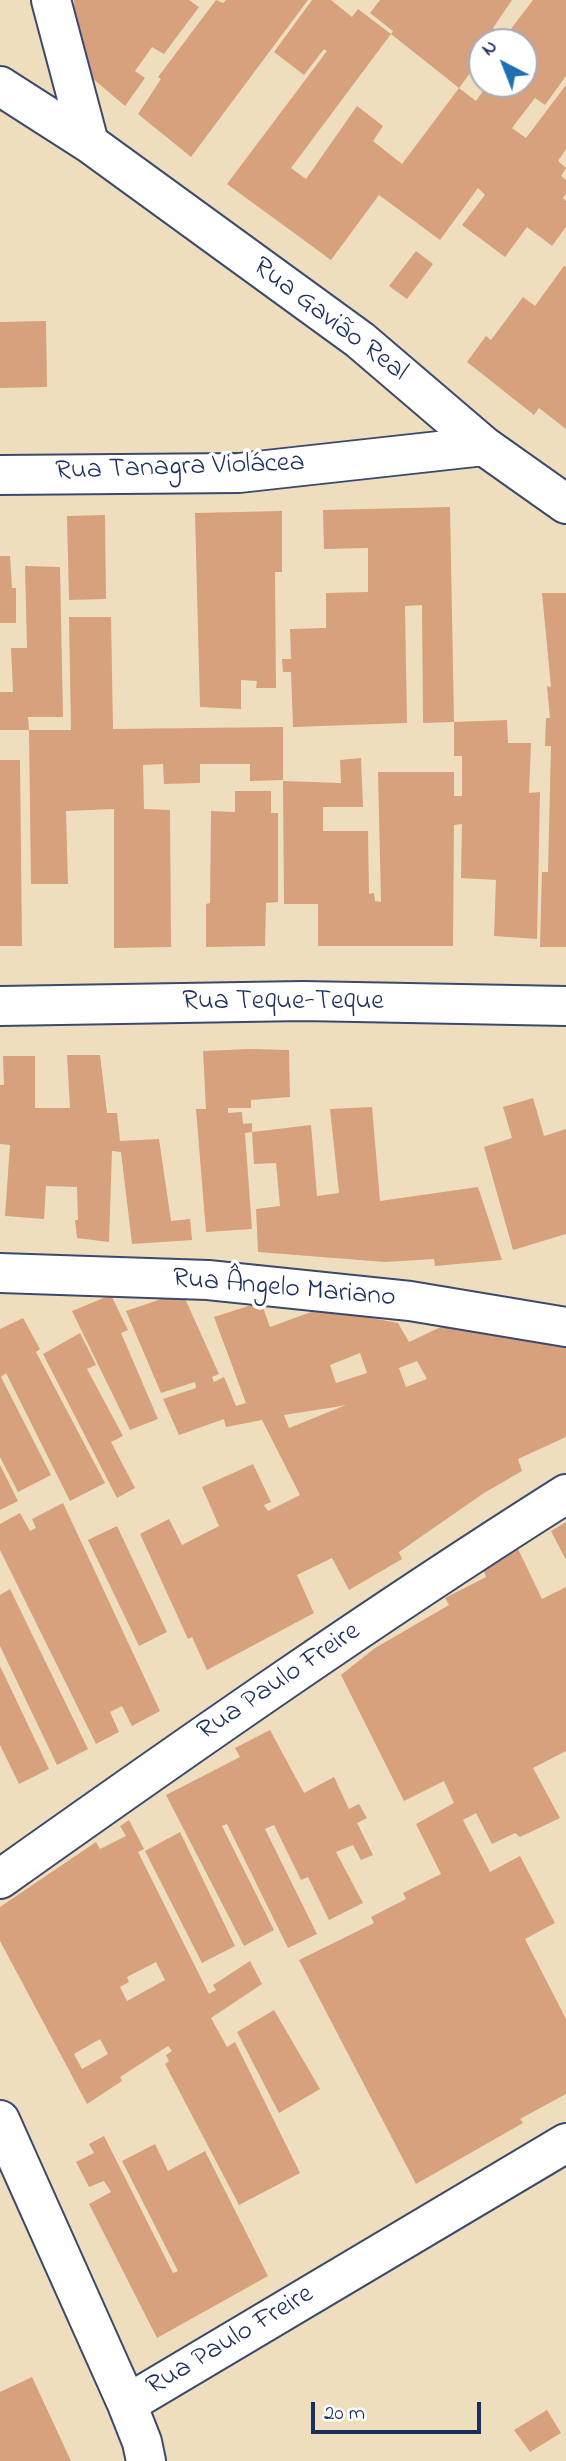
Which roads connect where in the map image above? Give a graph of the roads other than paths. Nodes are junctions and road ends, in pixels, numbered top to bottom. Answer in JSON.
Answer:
{"nodes":[{"id":1,"x":51,"y":0,"type":"edge"},
{"id":2,"x":0,"y":86,"type":"edge"},
{"id":3,"x":89,"y":143,"type":"junction"},
{"id":4,"x":484,"y":446,"type":"junction"},
{"id":5,"x":0,"y":475,"type":"edge"},
{"id":6,"x":566,"y":504,"type":"edge"},
{"id":7,"x":0,"y":1006,"type":"edge"},
{"id":8,"x":566,"y":1006,"type":"edge"},
{"id":9,"x":3,"y":1275,"type":"edge"},
{"id":10,"x":566,"y":1327,"type":"edge"},
{"id":11,"x":566,"y":1494,"type":"edge"},
{"id":12,"x":0,"y":1879,"type":"edge"},
{"id":13,"x":0,"y":2120,"type":"edge"},
{"id":14,"x":566,"y":2143,"type":"edge"},
{"id":15,"x":127,"y":2404,"type":"junction"},
{"id":16,"x":146,"y":2461,"type":"edge"}],
"edges":[{"from":1,"to":3,"type":"street"},
{"from":2,"to":3,"type":"street","name":"Rua Gavião Real"},
{"from":3,"to":4,"type":"street","name":"Rua Gavião Real"},
{"from":4,"to":5,"type":"street","name":"Rua Tanagra Violácea"},
{"from":4,"to":6,"type":"street","name":"Rua Gavião Real"},
{"from":7,"to":8,"type":"street","name":"Rua Teque-Teque"},
{"from":9,"to":10,"type":"street","name":"Rua Ângelo Mariano"},
{"from":11,"to":12,"type":"street","name":"Rua Paulo Freire"},
{"from":13,"to":15,"type":"street","name":"Rua Paulo Freire"},
{"from":14,"to":15,"type":"street","name":"Rua Paulo Freire"},
{"from":15,"to":16,"type":"street"}]}
